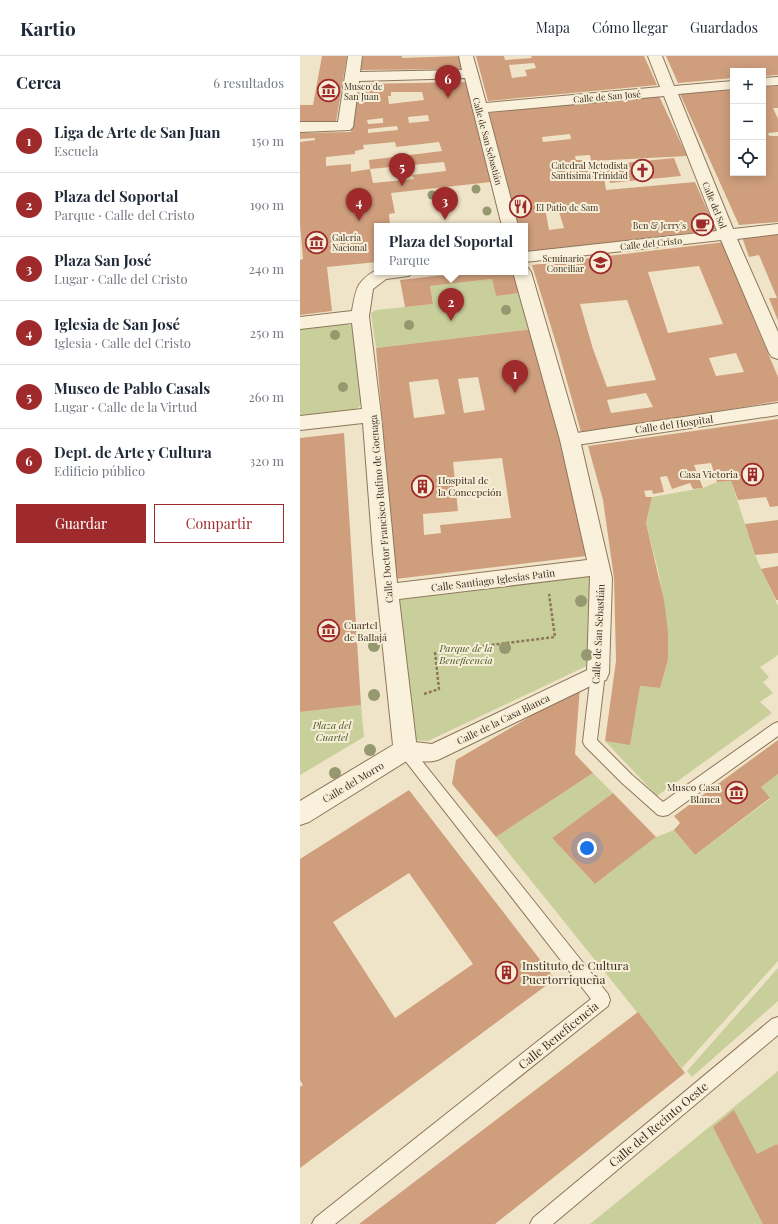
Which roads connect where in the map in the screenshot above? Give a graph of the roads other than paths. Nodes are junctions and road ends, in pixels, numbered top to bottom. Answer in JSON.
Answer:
{"nodes":[{"id":1,"x":355,"y":56,"type":"edge"},
{"id":2,"x":466,"y":56,"type":"edge"},
{"id":3,"x":655,"y":56,"type":"edge"},
{"id":4,"x":470,"y":74,"type":"junction"},
{"id":5,"x":352,"y":77,"type":"junction"},
{"id":6,"x":778,"y":81,"type":"edge"},
{"id":7,"x":766,"y":82,"type":"edge"},
{"id":8,"x":730,"y":85,"type":"edge"},
{"id":9,"x":670,"y":91,"type":"junction"},
{"id":10,"x":480,"y":108,"type":"junction"},
{"id":11,"x":300,"y":127,"type":"edge"},
{"id":12,"x":509,"y":223,"type":"edge"},
{"id":13,"x":778,"y":229,"type":"edge"},
{"id":14,"x":727,"y":235,"type":"junction"},
{"id":15,"x":528,"y":257,"type":"edge"},
{"id":16,"x":381,"y":275,"type":"edge"},
{"id":17,"x":523,"y":275,"type":"edge"},
{"id":18,"x":360,"y":316,"type":"junction"},
{"id":19,"x":300,"y":323,"type":"edge"},
{"id":20,"x":774,"y":333,"type":"edge"},
{"id":21,"x":778,"y":353,"type":"edge"},
{"id":22,"x":778,"y":409,"type":"edge"},
{"id":23,"x":372,"y":415,"type":"junction"},
{"id":24,"x":300,"y":423,"type":"edge"},
{"id":25,"x":570,"y":440,"type":"junction"},
{"id":26,"x":598,"y":567,"type":"junction"},
{"id":27,"x":388,"y":592,"type":"junction"},
{"id":28,"x":598,"y":673,"type":"junction"},
{"id":29,"x":778,"y":728,"type":"edge"},
{"id":30,"x":405,"y":750,"type":"junction"},
{"id":31,"x":300,"y":814,"type":"edge"},
{"id":32,"x":778,"y":1025,"type":"edge"},
{"id":33,"x":321,"y":1224,"type":"edge"},
{"id":34,"x":538,"y":1224,"type":"edge"}],
"edges":[{"from":1,"to":5,"type":"street"},
{"from":2,"to":4,"type":"street","name":"Calle de San Sebastián"},
{"from":3,"to":9,"type":"street","name":"Calle del Sol"},
{"from":4,"to":5,"type":"street"},
{"from":4,"to":10,"type":"street","name":"Calle de San Sebastián"},
{"from":5,"to":11,"type":"street"},
{"from":6,"to":7,"type":"street"},
{"from":8,"to":9,"type":"street","name":"Calle de San José"},
{"from":9,"to":10,"type":"street","name":"Calle de San José"},
{"from":9,"to":14,"type":"street","name":"Calle del Sol"},
{"from":10,"to":12,"type":"street","name":"Calle de San Sebastián"},
{"from":13,"to":14,"type":"street","name":"Calle del Cristo"},
{"from":14,"to":15,"type":"street","name":"Calle del Cristo"},
{"from":14,"to":20,"type":"street","name":"Calle del Sol"},
{"from":16,"to":18,"type":"street"},
{"from":17,"to":25,"type":"street","name":"Calle de San Sebastián"},
{"from":18,"to":19,"type":"street"},
{"from":18,"to":23,"type":"street","name":"Calle Doctor Francisco Rufino de Goenaga"},
{"from":20,"to":21,"type":"street","name":"Calle del Sol"},
{"from":22,"to":25,"type":"street","name":"Calle del Hospital"},
{"from":23,"to":24,"type":"street"},
{"from":23,"to":27,"type":"street","name":"Calle Doctor Francisco Rufino de Goenaga"},
{"from":25,"to":26,"type":"street","name":"Calle de San Sebastián"},
{"from":26,"to":27,"type":"street","name":"Calle Santiago Iglesias Patin"},
{"from":26,"to":28,"type":"street","name":"Calle de San Sebastián"},
{"from":27,"to":30,"type":"street","name":"Calle Doctor Francisco Rufino de Goenaga"},
{"from":28,"to":29,"type":"lane","name":"Calle de San Sebastián"},
{"from":28,"to":30,"type":"street","name":"Calle de la Casa Blanca"},
{"from":30,"to":31,"type":"street","name":"Calle del Morro"},
{"from":30,"to":33,"type":"lane","name":"Calle Beneficencia"},
{"from":32,"to":34,"type":"lane","name":"Calle del Recinto Oeste"}]}
